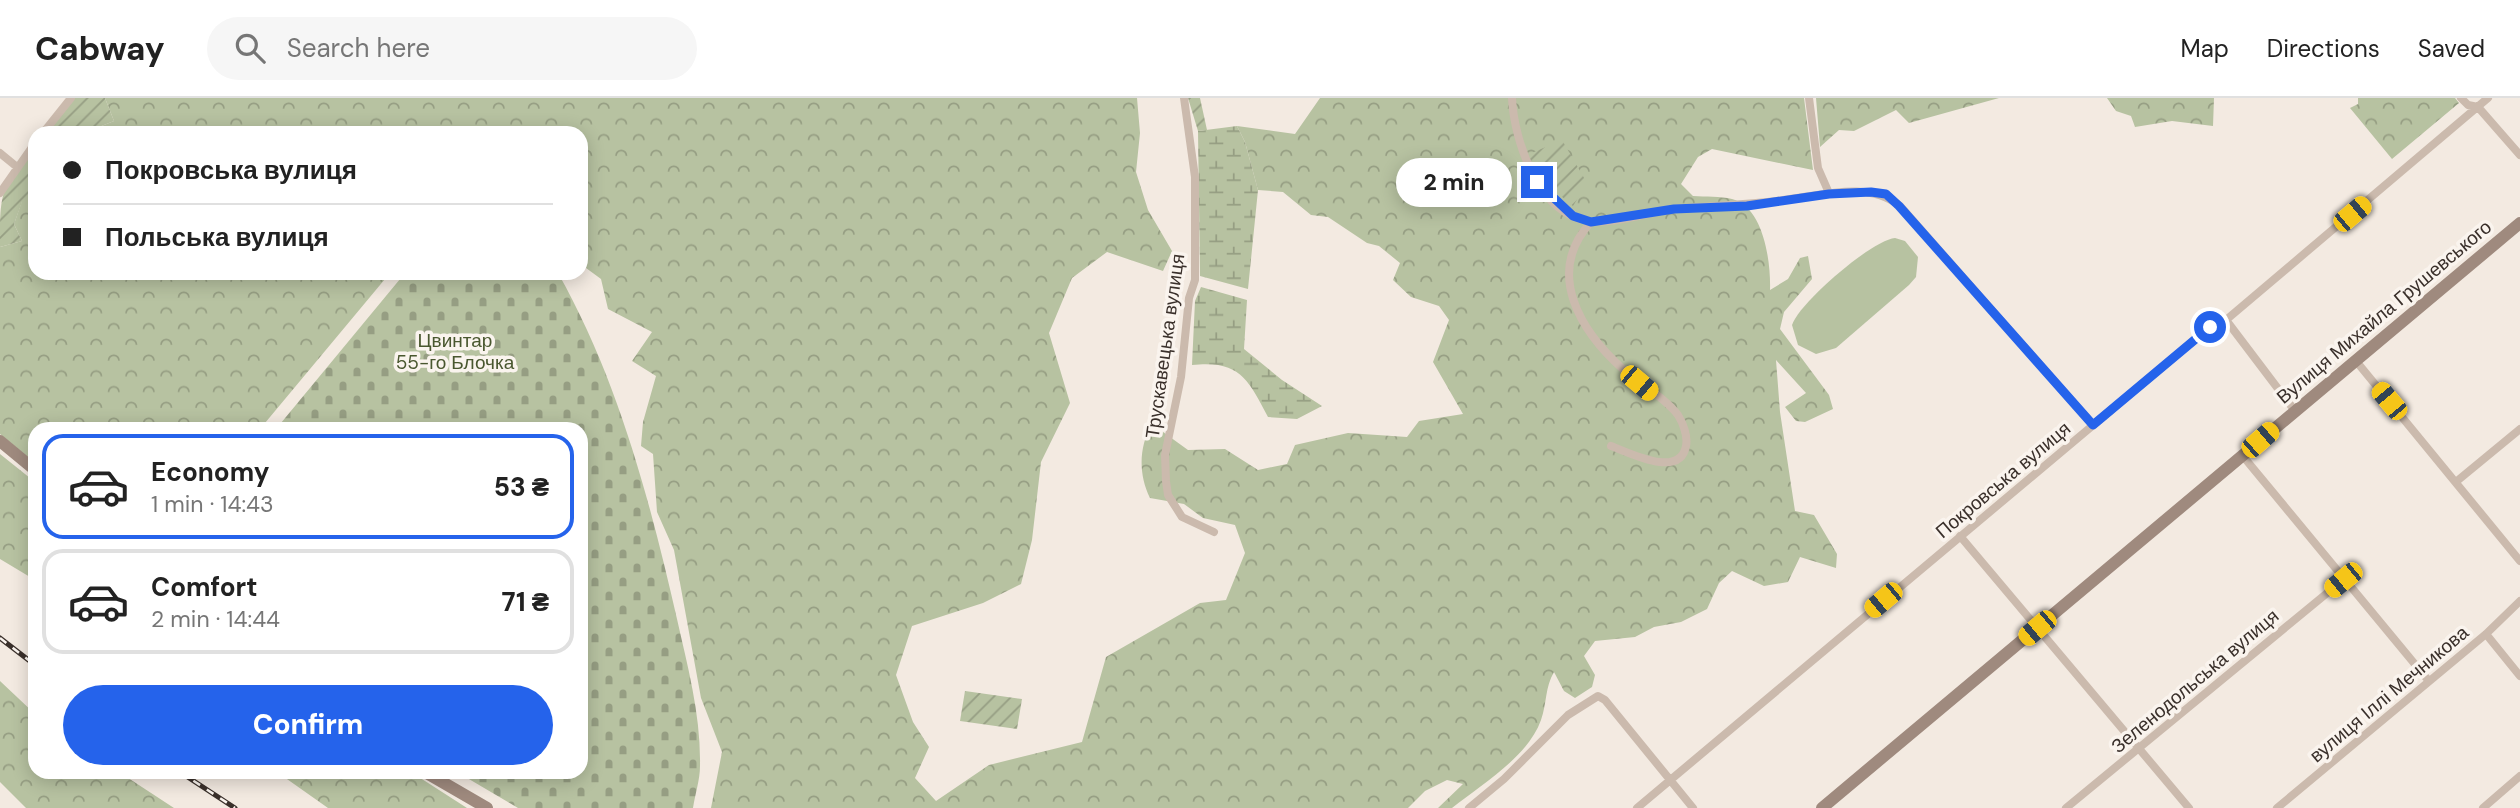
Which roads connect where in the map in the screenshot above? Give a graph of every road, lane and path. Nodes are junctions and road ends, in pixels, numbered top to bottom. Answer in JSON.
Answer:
{"nodes":[{"id":1,"x":71,"y":98,"type":"edge"},
{"id":2,"x":1184,"y":98,"type":"edge"},
{"id":3,"x":1512,"y":98,"type":"edge"},
{"id":4,"x":1809,"y":98,"type":"edge"},
{"id":5,"x":2461,"y":98,"type":"edge"},
{"id":6,"x":2488,"y":98,"type":"edge"},
{"id":7,"x":2478,"y":107,"type":"junction"},
{"id":8,"x":49,"y":126,"type":"edge"},
{"id":9,"x":28,"y":152,"type":"edge"},
{"id":10,"x":0,"y":153,"type":"edge"},
{"id":11,"x":2520,"y":155,"type":"edge"},
{"id":12,"x":16,"y":167,"type":"junction"},
{"id":13,"x":0,"y":193,"type":"edge"},
{"id":14,"x":1829,"y":194,"type":"junction"},
{"id":15,"x":1591,"y":222,"type":"junction"},
{"id":16,"x":2520,"y":223,"type":"edge"},
{"id":17,"x":2226,"y":320,"type":"junction"},
{"id":18,"x":2356,"y":360,"type":"junction"},
{"id":19,"x":2295,"y":411,"type":"junction"},
{"id":20,"x":2093,"y":425,"type":"junction"},
{"id":21,"x":2520,"y":429,"type":"edge"},
{"id":22,"x":0,"y":441,"type":"edge"},
{"id":23,"x":1611,"y":446,"type":"dead end"},
{"id":24,"x":2242,"y":455,"type":"junction"},
{"id":25,"x":28,"y":464,"type":"edge"},
{"id":26,"x":2457,"y":481,"type":"junction"},
{"id":27,"x":1214,"y":532,"type":"dead end"},
{"id":28,"x":1960,"y":536,"type":"junction"},
{"id":29,"x":2520,"y":561,"type":"edge"},
{"id":30,"x":2343,"y":580,"type":"junction"},
{"id":31,"x":2520,"y":601,"type":"edge"},
{"id":32,"x":2037,"y":628,"type":"junction"},
{"id":33,"x":2486,"y":634,"type":"junction"},
{"id":34,"x":2520,"y":676,"type":"edge"},
{"id":35,"x":2428,"y":680,"type":"junction"},
{"id":36,"x":2137,"y":749,"type":"junction"},
{"id":37,"x":2520,"y":776,"type":"edge"},
{"id":38,"x":437,"y":779,"type":"edge"},
{"id":39,"x":1670,"y":780,"type":"junction"},
{"id":40,"x":487,"y":808,"type":"edge"},
{"id":41,"x":1469,"y":808,"type":"edge"},
{"id":42,"x":1637,"y":808,"type":"edge"},
{"id":43,"x":1693,"y":808,"type":"edge"},
{"id":44,"x":1822,"y":808,"type":"edge"},
{"id":45,"x":2066,"y":808,"type":"edge"},
{"id":46,"x":2189,"y":808,"type":"edge"},
{"id":47,"x":2277,"y":808,"type":"edge"},
{"id":48,"x":2483,"y":808,"type":"edge"}],
"edges":[{"from":1,"to":8,"type":"street"},
{"from":2,"to":27,"type":"street","name":"Трускавецька вулиця"},
{"from":3,"to":15,"type":"street"},
{"from":4,"to":14,"type":"street"},
{"from":5,"to":7,"type":"street"},
{"from":6,"to":7,"type":"street","name":"Покровська вулиця"},
{"from":7,"to":11,"type":"street"},
{"from":7,"to":17,"type":"street","name":"Покровська вулиця"},
{"from":9,"to":12,"type":"street"},
{"from":10,"to":12,"type":"street"},
{"from":12,"to":13,"type":"street"},
{"from":14,"to":15,"type":"street"},
{"from":14,"to":20,"type":"street"},
{"from":15,"to":23,"type":"street"},
{"from":16,"to":18,"type":"street","name":"Вулиця Михайла Грушевського"},
{"from":17,"to":19,"type":"street"},
{"from":17,"to":20,"type":"street","name":"Покровська вулиця"},
{"from":18,"to":19,"type":"street","name":"Вулиця Михайла Грушевського"},
{"from":18,"to":26,"type":"street"},
{"from":19,"to":24,"type":"street","name":"Вулиця Михайла Грушевського"},
{"from":20,"to":28,"type":"street","name":"Покровська вулиця"},
{"from":21,"to":26,"type":"street"},
{"from":22,"to":25,"type":"street"},
{"from":24,"to":30,"type":"street"},
{"from":24,"to":32,"type":"street","name":"Вулиця Михайла Грушевського"},
{"from":26,"to":29,"type":"street"},
{"from":28,"to":32,"type":"street"},
{"from":28,"to":39,"type":"street","name":"Покровська вулиця"},
{"from":30,"to":35,"type":"street"},
{"from":30,"to":36,"type":"street","name":"Зеленодольська вулиця"},
{"from":31,"to":33,"type":"street","name":"вулиця Іллі Мечникова"},
{"from":32,"to":36,"type":"street"},
{"from":32,"to":44,"type":"street","name":"Вулиця Михайла Грушевського"},
{"from":33,"to":34,"type":"street"},
{"from":33,"to":35,"type":"street","name":"вулиця Іллі Мечникова"},
{"from":35,"to":47,"type":"street","name":"вулиця Іллі Мечникова"},
{"from":36,"to":45,"type":"street","name":"Зеленодольська вулиця"},
{"from":36,"to":46,"type":"street"},
{"from":37,"to":48,"type":"street"},
{"from":38,"to":40,"type":"street"},
{"from":39,"to":41,"type":"street"},
{"from":39,"to":42,"type":"street","name":"Покровська вулиця"},
{"from":39,"to":43,"type":"street"}]}
